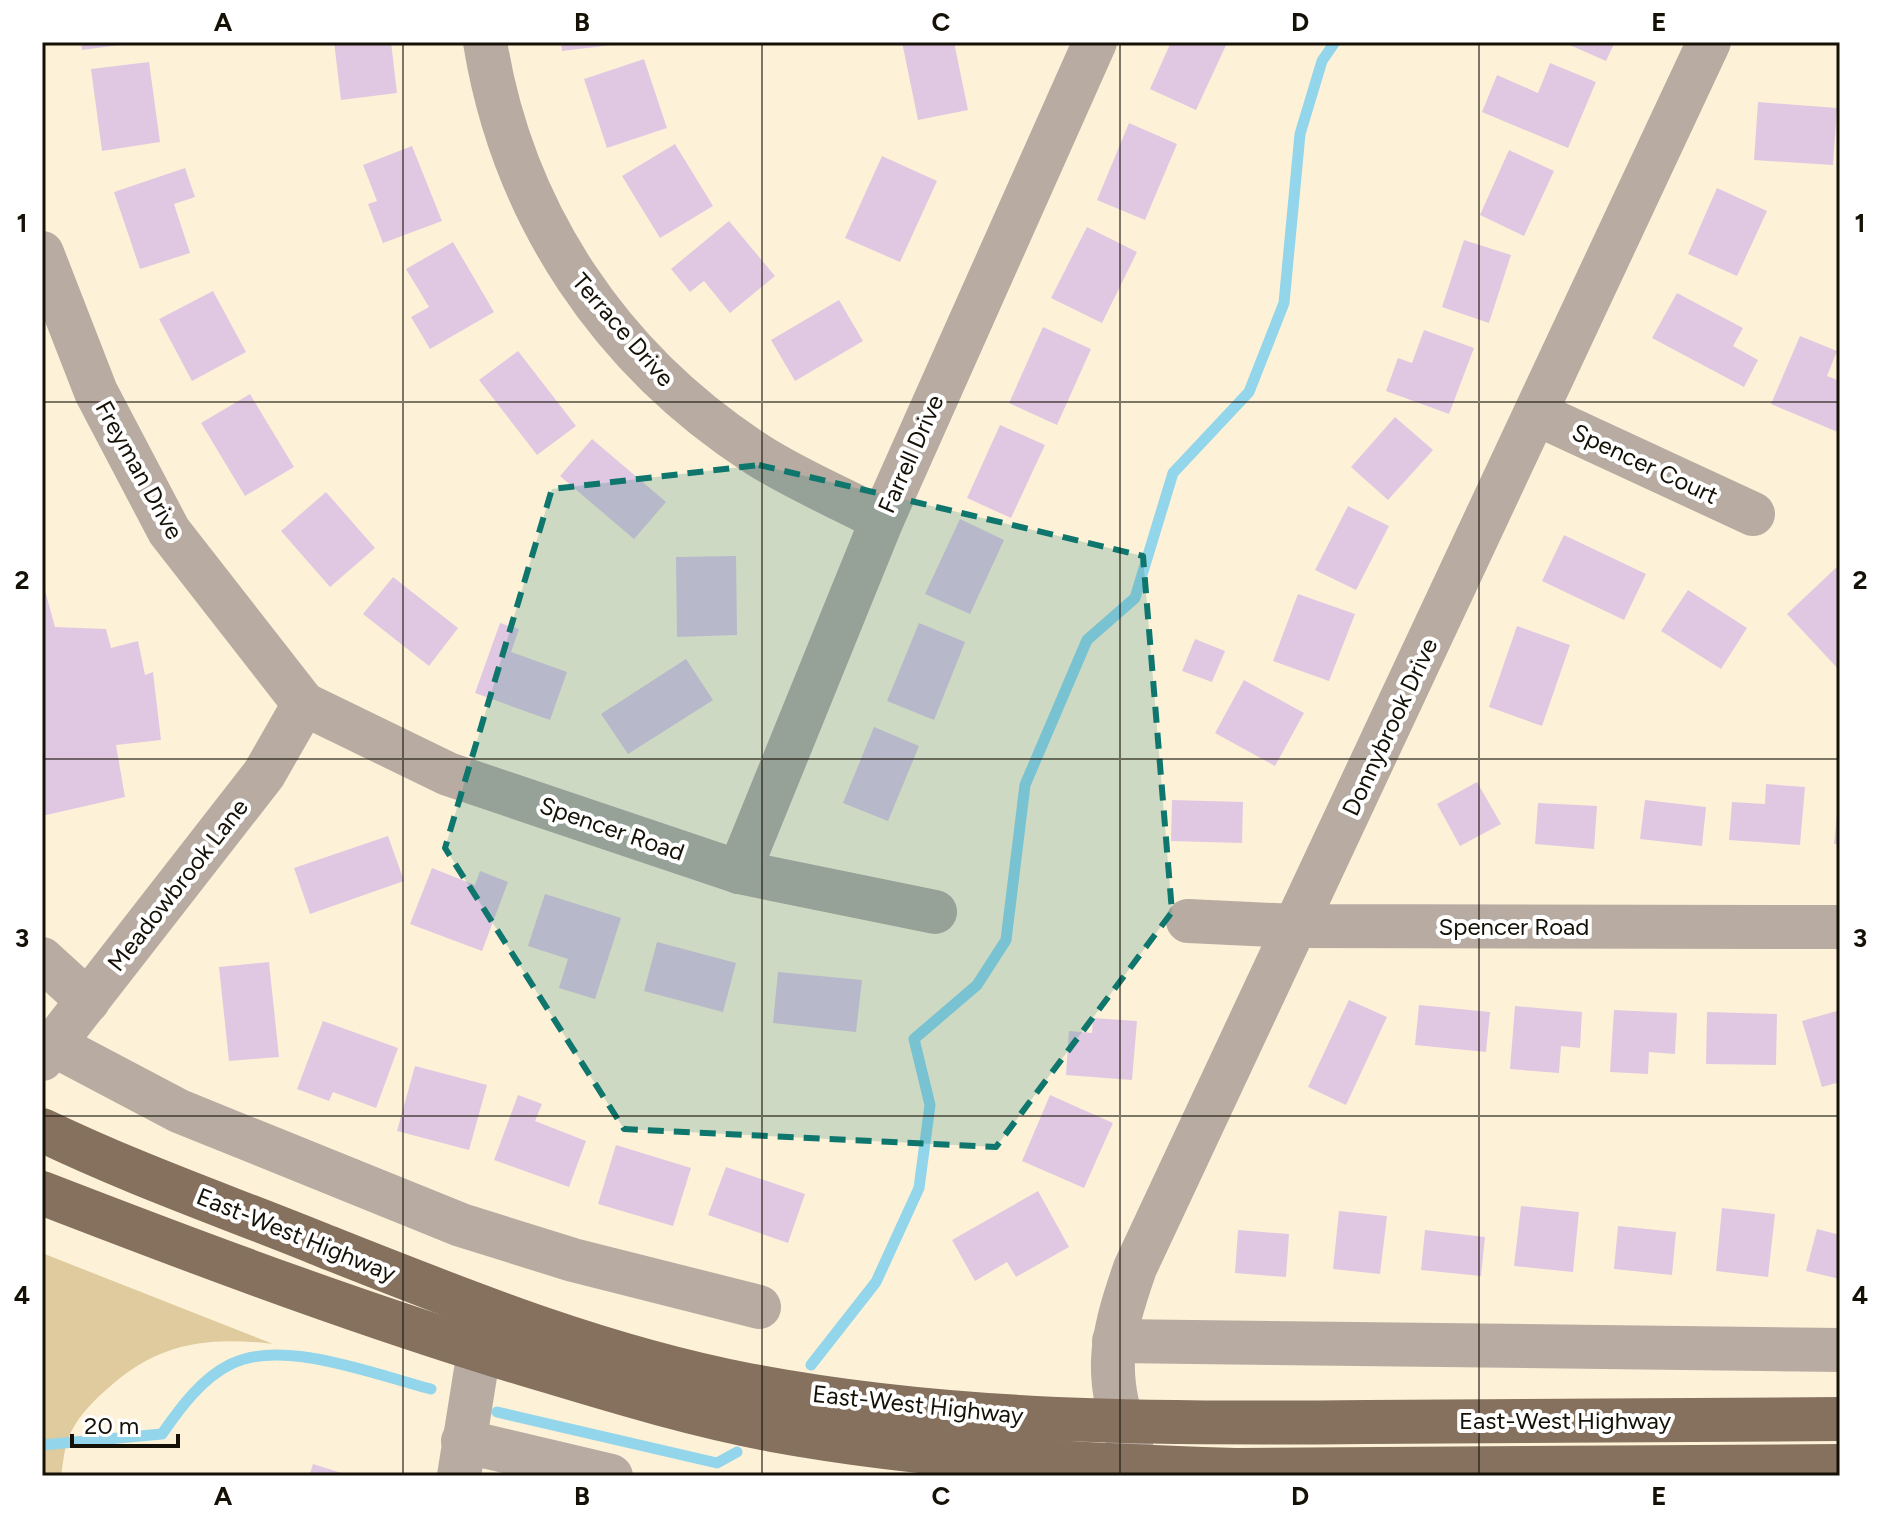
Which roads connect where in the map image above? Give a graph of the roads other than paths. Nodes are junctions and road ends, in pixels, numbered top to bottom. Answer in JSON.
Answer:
{"nodes":[{"id":1,"x":485,"y":42,"type":"edge"},
{"id":2,"x":1095,"y":42,"type":"edge"},
{"id":3,"x":1709,"y":42,"type":"edge"},
{"id":4,"x":42,"y":253,"type":"edge"},
{"id":5,"x":1537,"y":414,"type":"junction"},
{"id":6,"x":1753,"y":514,"type":"dead end"},
{"id":7,"x":882,"y":520,"type":"junction"},
{"id":8,"x":304,"y":704,"type":"junction"},
{"id":9,"x":739,"y":872,"type":"junction"},
{"id":10,"x":935,"y":912,"type":"dead end"},
{"id":11,"x":1188,"y":921,"type":"dead end"},
{"id":12,"x":1295,"y":926,"type":"junction"},
{"id":13,"x":1840,"y":927,"type":"edge"},
{"id":14,"x":42,"y":959,"type":"edge"},
{"id":15,"x":88,"y":1001,"type":"junction"},
{"id":16,"x":48,"y":1052,"type":"edge"},
{"id":17,"x":42,"y":1130,"type":"edge"},
{"id":18,"x":42,"y":1193,"type":"edge"},
{"id":19,"x":759,"y":1307,"type":"dead end"},
{"id":20,"x":1114,"y":1341,"type":"junction"},
{"id":21,"x":1840,"y":1350,"type":"edge"},
{"id":22,"x":479,"y":1351,"type":"junction"},
{"id":23,"x":1840,"y":1419,"type":"edge"},
{"id":24,"x":1120,"y":1421,"type":"junction"},
{"id":25,"x":461,"y":1459,"type":"edge"},
{"id":26,"x":1840,"y":1466,"type":"edge"},
{"id":27,"x":1141,"y":1471,"type":"edge"},
{"id":28,"x":611,"y":1476,"type":"edge"}],
"edges":[{"from":1,"to":7,"type":"street","name":"Terrace Drive"},
{"from":2,"to":7,"type":"street","name":"Farrell Drive"},
{"from":3,"to":5,"type":"street","name":"Donnybrook Drive"},
{"from":4,"to":8,"type":"street","name":"Freyman Drive"},
{"from":5,"to":6,"type":"street","name":"Spencer Court"},
{"from":5,"to":12,"type":"street","name":"Donnybrook Drive"},
{"from":7,"to":9,"type":"street","name":"Farrell Drive"},
{"from":8,"to":9,"type":"street","name":"Spencer Road"},
{"from":8,"to":15,"type":"street","name":"Meadowbrook Lane"},
{"from":9,"to":10,"type":"street","name":"Spencer Road"},
{"from":11,"to":12,"type":"street","name":"Spencer Road"},
{"from":12,"to":13,"type":"street","name":"Spencer Road"},
{"from":12,"to":20,"type":"street","name":"Donnybrook Drive"},
{"from":14,"to":15,"type":"street"},
{"from":15,"to":16,"type":"street","name":"Meadowbrook Lane"},
{"from":16,"to":19,"type":"street"},
{"from":17,"to":24,"type":"main road","name":"East-West Highway"},
{"from":18,"to":22,"type":"main road","name":"East-West Highway"},
{"from":20,"to":21,"type":"street"},
{"from":20,"to":24,"type":"street","name":"Donnybrook Drive"},
{"from":22,"to":25,"type":"street"},
{"from":22,"to":27,"type":"main road","name":"East-West Highway"},
{"from":23,"to":24,"type":"main road","name":"East-West Highway"},
{"from":24,"to":27,"type":"street","name":"Donnybrook Drive"},
{"from":25,"to":28,"type":"street"},
{"from":26,"to":27,"type":"main road","name":"East-West Highway"}]}
